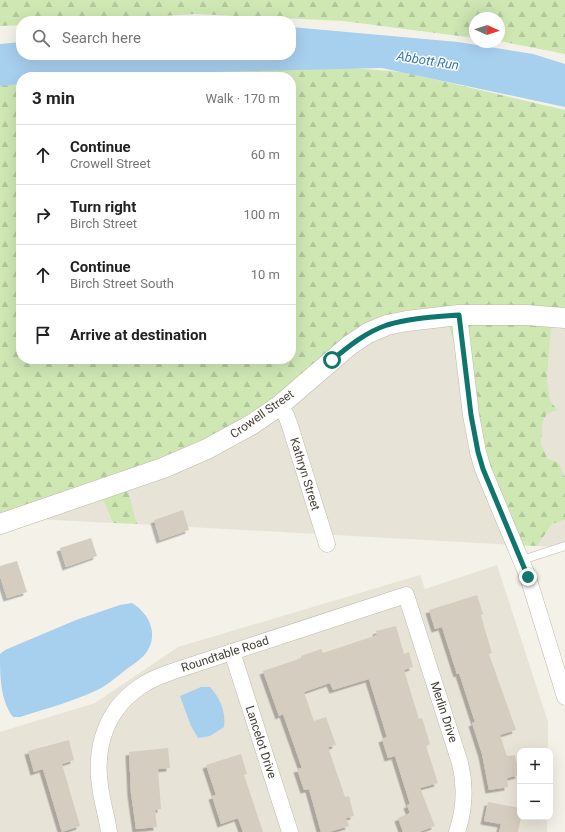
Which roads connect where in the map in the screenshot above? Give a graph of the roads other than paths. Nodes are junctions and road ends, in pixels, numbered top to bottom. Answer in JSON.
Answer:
{"nodes":[{"id":1,"x":459,"y":315,"type":"junction"},
{"id":2,"x":565,"y":318,"type":"edge"},
{"id":3,"x":279,"y":406,"type":"junction"},
{"id":4,"x":0,"y":524,"type":"edge"},
{"id":5,"x":327,"y":544,"type":"dead end"},
{"id":6,"x":565,"y":546,"type":"edge"},
{"id":7,"x":522,"y":560,"type":"junction"},
{"id":8,"x":406,"y":594,"type":"joint"},
{"id":9,"x":232,"y":652,"type":"junction"},
{"id":10,"x":565,"y":697,"type":"edge"},
{"id":11,"x":109,"y":832,"type":"edge"},
{"id":12,"x":290,"y":832,"type":"edge"},
{"id":13,"x":457,"y":832,"type":"edge"}],
"edges":[{"from":1,"to":2,"type":"street","name":"Crowell Street"},
{"from":1,"to":3,"type":"street","name":"Crowell Street"},
{"from":1,"to":7,"type":"street"},
{"from":3,"to":4,"type":"street","name":"Crowell Street"},
{"from":3,"to":5,"type":"street","name":"Kathryn Street"},
{"from":6,"to":7,"type":"lane"},
{"from":7,"to":10,"type":"street"},
{"from":8,"to":9,"type":"street","name":"Roundtable Road"},
{"from":8,"to":13,"type":"street","name":"Merlin Drive"},
{"from":9,"to":11,"type":"street","name":"Roundtable Road"},
{"from":9,"to":12,"type":"street","name":"Lancelot Drive"}]}
